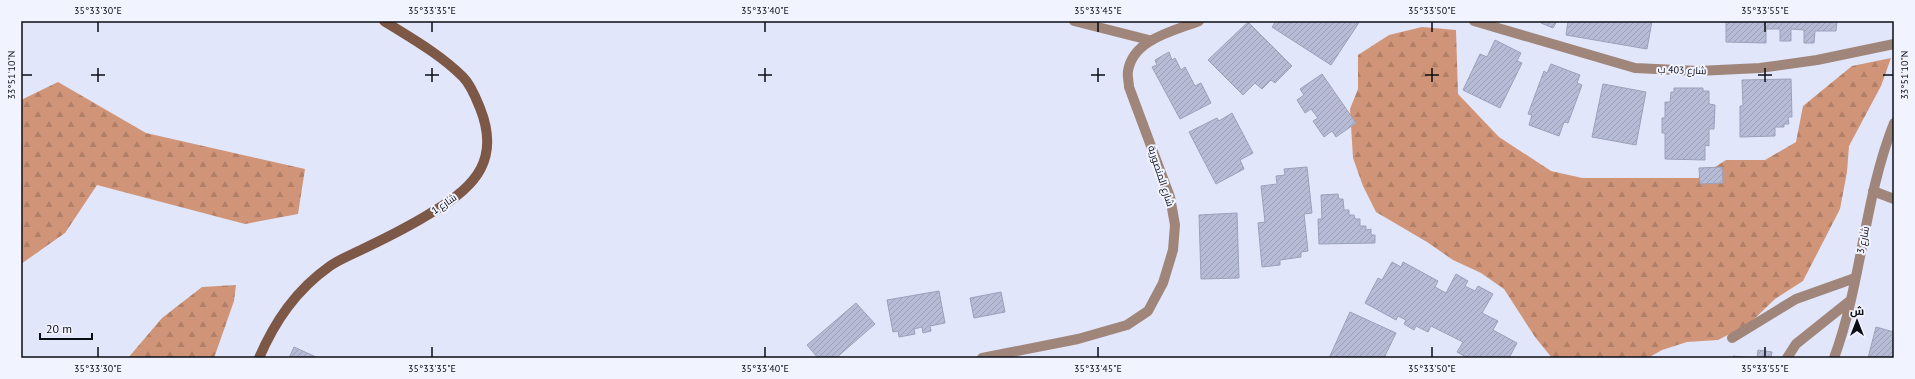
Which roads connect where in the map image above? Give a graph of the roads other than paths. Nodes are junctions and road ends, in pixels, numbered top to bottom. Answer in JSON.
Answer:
{"nodes":[{"id":1,"x":384,"y":21,"type":"edge"},
{"id":2,"x":1074,"y":21,"type":"edge"},
{"id":3,"x":1199,"y":21,"type":"edge"},
{"id":4,"x":1474,"y":21,"type":"edge"},
{"id":5,"x":1149,"y":40,"type":"junction"},
{"id":6,"x":1894,"y":44,"type":"edge"},
{"id":7,"x":1894,"y":123,"type":"edge"},
{"id":8,"x":1873,"y":191,"type":"junction"},
{"id":9,"x":1894,"y":199,"type":"edge"},
{"id":10,"x":1855,"y":278,"type":"junction"},
{"id":11,"x":1851,"y":300,"type":"junction"},
{"id":12,"x":1732,"y":338,"type":"dead end"},
{"id":13,"x":258,"y":358,"type":"edge"},
{"id":14,"x":982,"y":358,"type":"edge"},
{"id":15,"x":1787,"y":358,"type":"edge"},
{"id":16,"x":1834,"y":358,"type":"edge"}],
"edges":[{"from":1,"to":13,"type":"street","name":"شارع 1"},
{"from":2,"to":5,"type":"street"},
{"from":3,"to":5,"type":"street","name":"شارع المنصورية"},
{"from":4,"to":6,"type":"street","name":"شارع 403 ب"},
{"from":5,"to":14,"type":"street","name":"شارع المنصورية"},
{"from":7,"to":8,"type":"street","name":"شارع 3"},
{"from":8,"to":9,"type":"street"},
{"from":8,"to":10,"type":"street","name":"شارع 3"},
{"from":10,"to":11,"type":"street","name":"شارع 3"},
{"from":10,"to":12,"type":"street"},
{"from":11,"to":15,"type":"street"},
{"from":11,"to":16,"type":"street","name":"شارع 3"}]}
